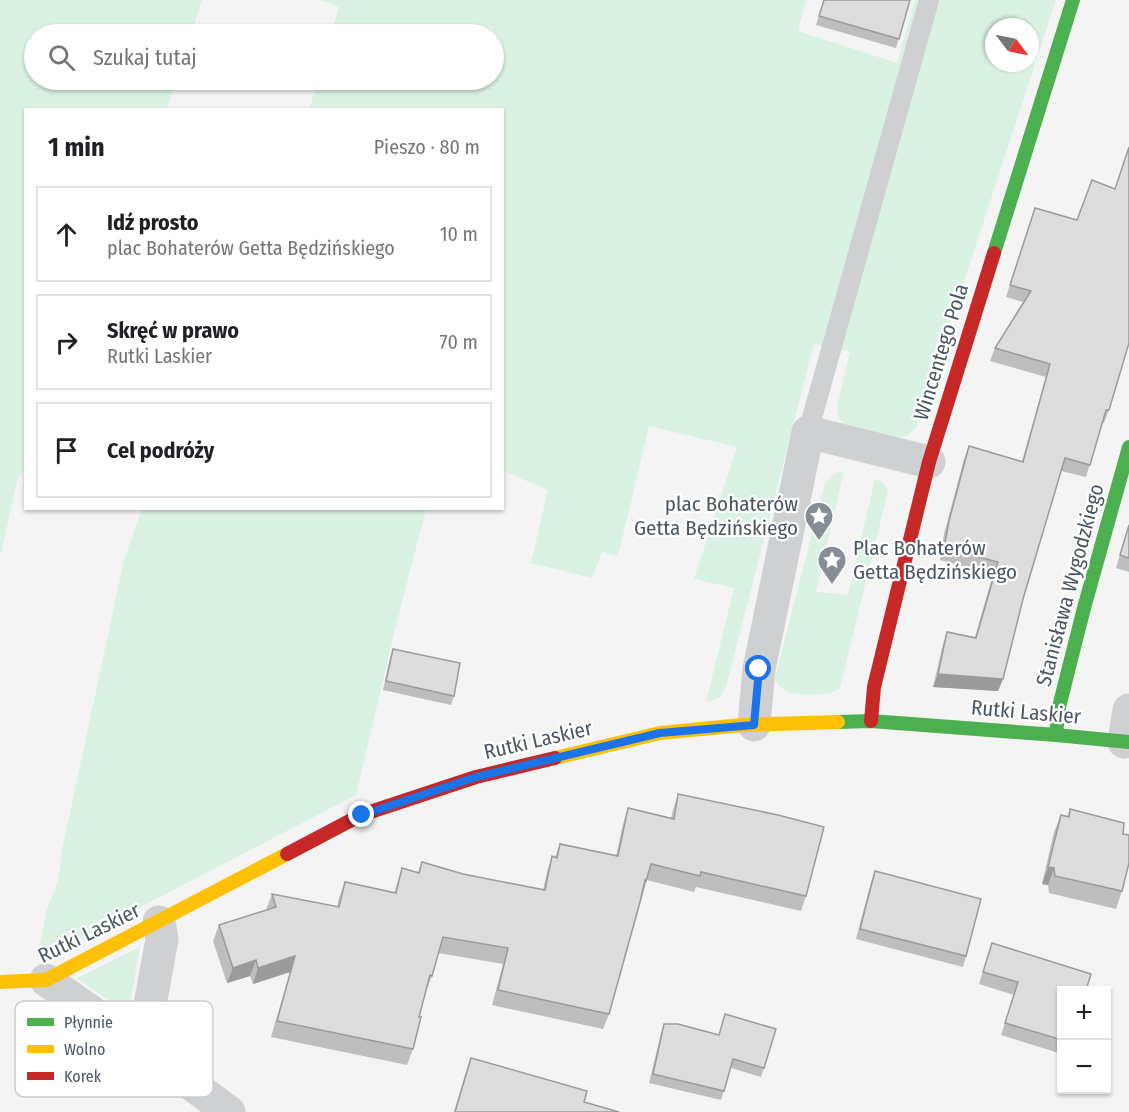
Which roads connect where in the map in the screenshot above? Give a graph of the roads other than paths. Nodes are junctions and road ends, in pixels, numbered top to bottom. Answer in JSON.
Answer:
{"nodes":[{"id":1,"x":929,"y":0,"type":"edge"},
{"id":2,"x":1073,"y":0,"type":"edge"},
{"id":3,"x":808,"y":432,"type":"junction"},
{"id":4,"x":1129,"y":447,"type":"edge"},
{"id":5,"x":929,"y":462,"type":"junction"},
{"id":6,"x":1129,"y":710,"type":"edge"},
{"id":7,"x":871,"y":721,"type":"junction"},
{"id":8,"x":754,"y":725,"type":"junction"},
{"id":9,"x":1056,"y":735,"type":"junction"},
{"id":10,"x":1127,"y":742,"type":"edge"},
{"id":11,"x":159,"y":922,"type":"junction"},
{"id":12,"x":46,"y":980,"type":"junction"},
{"id":13,"x":0,"y":982,"type":"edge"},
{"id":14,"x":76,"y":1001,"type":"edge"},
{"id":15,"x":151,"y":1001,"type":"edge"},
{"id":16,"x":209,"y":1097,"type":"edge"},
{"id":17,"x":229,"y":1112,"type":"edge"}],
"edges":[{"from":1,"to":3,"type":"lane"},
{"from":2,"to":5,"type":"street","name":"Wincentego Pola"},
{"from":3,"to":5,"type":"street"},
{"from":3,"to":8,"type":"street"},
{"from":4,"to":9,"type":"street","name":"Stanisława Wygodzkiego"},
{"from":5,"to":7,"type":"street","name":"Wincentego Pola"},
{"from":6,"to":10,"type":"street"},
{"from":7,"to":8,"type":"street","name":"Rutki Laskier"},
{"from":7,"to":9,"type":"street","name":"Rutki Laskier"},
{"from":8,"to":11,"type":"street","name":"Rutki Laskier"},
{"from":9,"to":10,"type":"street","name":"Rutki Laskier"},
{"from":11,"to":12,"type":"street","name":"Rutki Laskier"},
{"from":11,"to":15,"type":"street"},
{"from":12,"to":13,"type":"street","name":"Rutki Laskier"},
{"from":12,"to":14,"type":"street"},
{"from":16,"to":17,"type":"street"}]}
